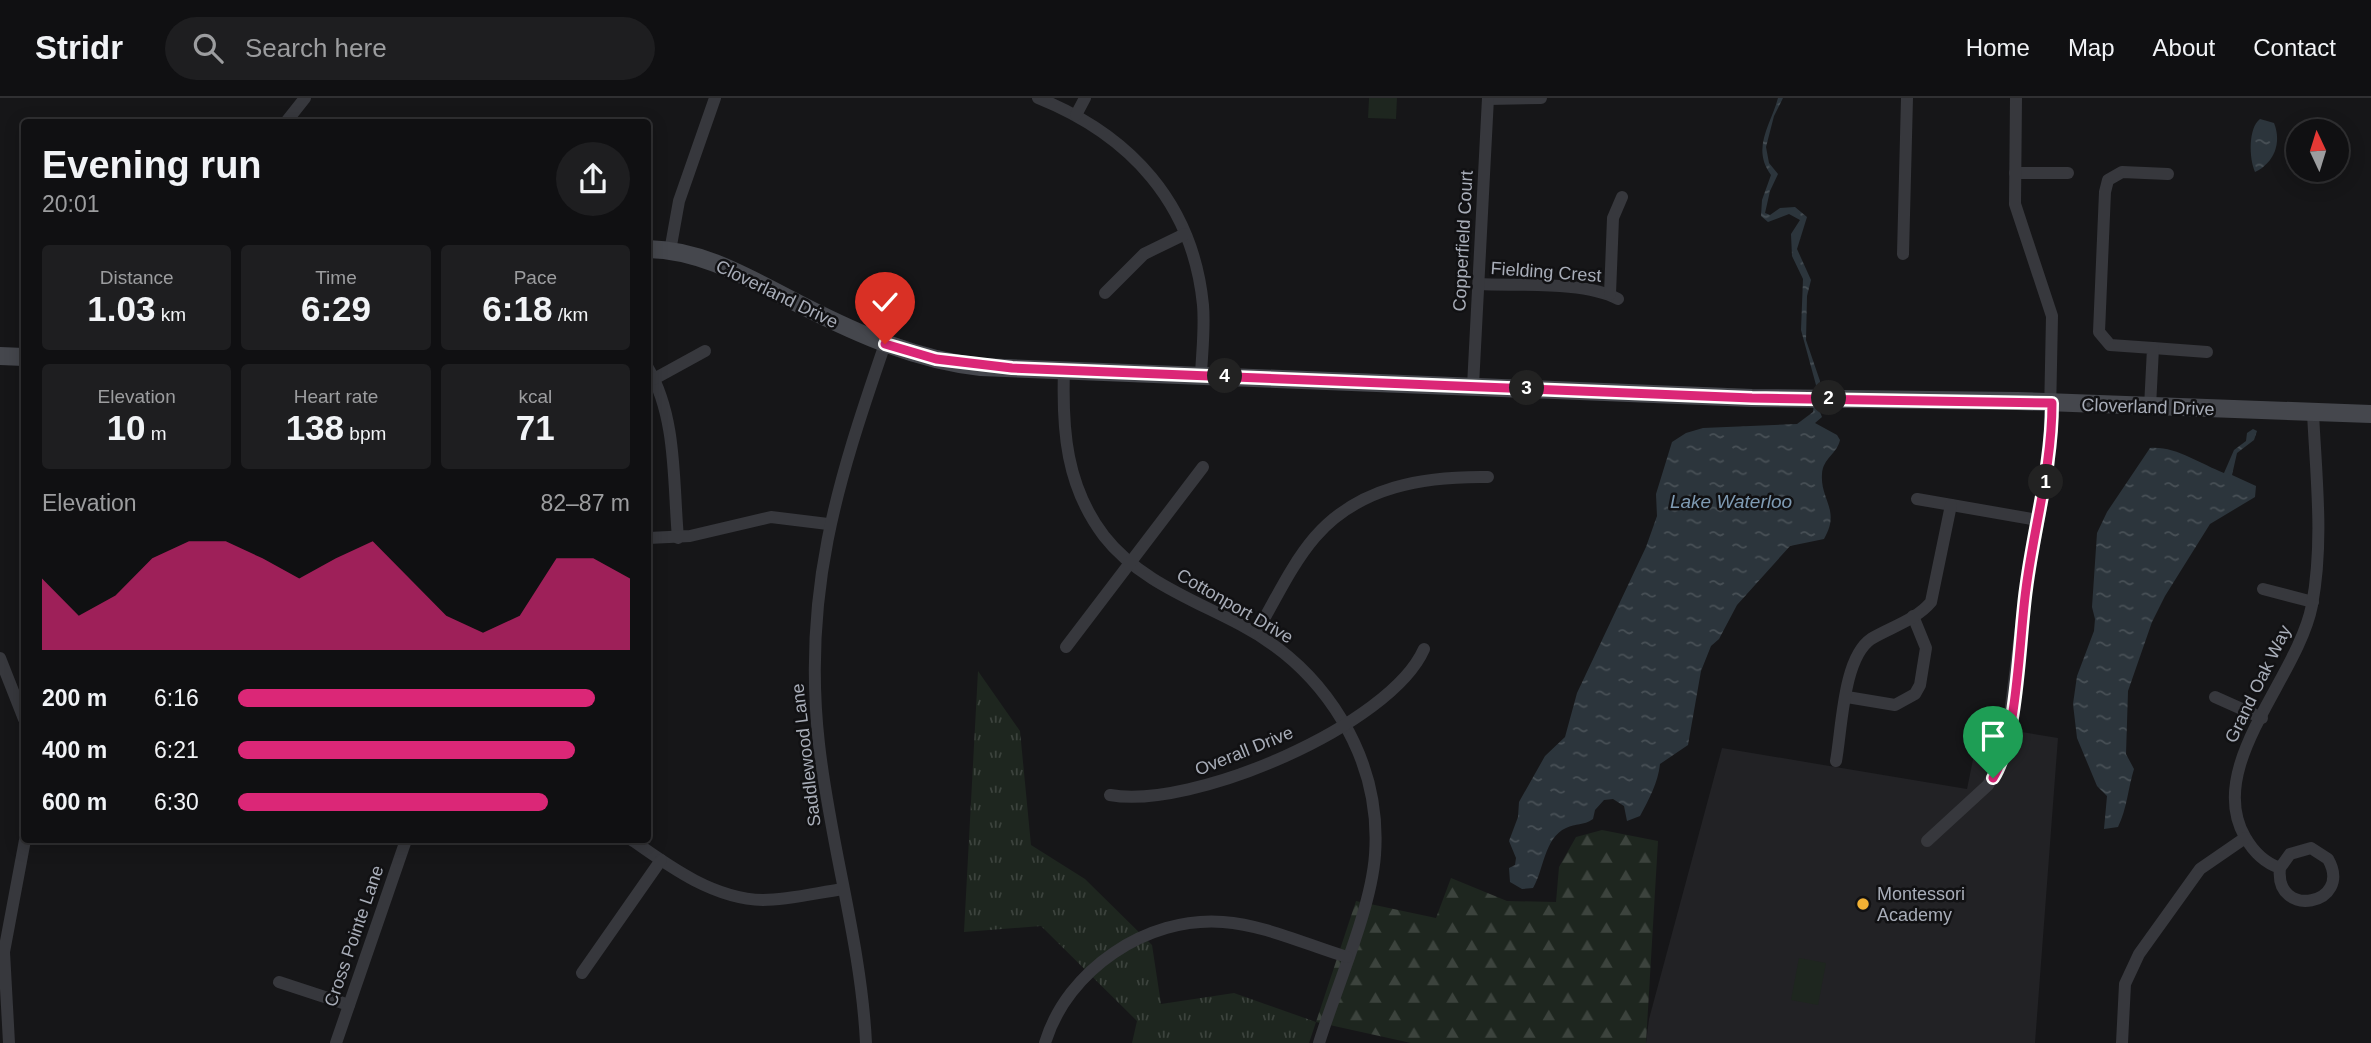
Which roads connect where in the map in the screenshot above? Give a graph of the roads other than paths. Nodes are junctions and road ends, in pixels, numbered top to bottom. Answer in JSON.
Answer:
{"nodes":[{"id":1,"x":305,"y":98,"type":"edge"},
{"id":2,"x":715,"y":98,"type":"edge"},
{"id":3,"x":1038,"y":98,"type":"edge"},
{"id":4,"x":1085,"y":98,"type":"edge"},
{"id":5,"x":1541,"y":98,"type":"edge"},
{"id":6,"x":1907,"y":98,"type":"edge"},
{"id":7,"x":2016,"y":98,"type":"edge"},
{"id":8,"x":1488,"y":99,"type":"edge"},
{"id":9,"x":1076,"y":115,"type":"junction"},
{"id":10,"x":288,"y":119,"type":"edge"},
{"id":11,"x":2015,"y":173,"type":"junction"},
{"id":12,"x":2068,"y":173,"type":"dead end"},
{"id":13,"x":2168,"y":174,"type":"dead end"},
{"id":14,"x":1622,"y":197,"type":"dead end"},
{"id":15,"x":1185,"y":234,"type":"junction"},
{"id":16,"x":651,"y":249,"type":"edge"},
{"id":17,"x":670,"y":251,"type":"junction"},
{"id":18,"x":1903,"y":254,"type":"dead end"},
{"id":19,"x":1479,"y":284,"type":"junction"},
{"id":20,"x":1105,"y":293,"type":"dead end"},
{"id":21,"x":885,"y":344,"type":"junction"},
{"id":22,"x":2153,"y":348,"type":"junction"},
{"id":23,"x":705,"y":351,"type":"dead end"},
{"id":24,"x":2207,"y":352,"type":"dead end"},
{"id":25,"x":0,"y":356,"type":"edge"},
{"id":26,"x":21,"y":357,"type":"edge"},
{"id":27,"x":1063,"y":370,"type":"junction"},
{"id":28,"x":651,"y":373,"type":"edge"},
{"id":29,"x":1201,"y":375,"type":"junction"},
{"id":30,"x":1473,"y":386,"type":"junction"},
{"id":31,"x":2052,"y":403,"type":"junction"},
{"id":32,"x":2150,"y":407,"type":"junction"},
{"id":33,"x":2313,"y":412,"type":"junction"},
{"id":34,"x":2371,"y":414,"type":"edge"},
{"id":35,"x":1203,"y":467,"type":"dead end"},
{"id":36,"x":1488,"y":477,"type":"dead end"},
{"id":37,"x":1917,"y":499,"type":"dead end"},
{"id":38,"x":1951,"y":505,"type":"junction"},
{"id":39,"x":2038,"y":520,"type":"junction"},
{"id":40,"x":828,"y":524,"type":"junction"},
{"id":41,"x":651,"y":538,"type":"edge"},
{"id":42,"x":678,"y":538,"type":"junction"},
{"id":43,"x":1131,"y":563,"type":"junction"},
{"id":44,"x":2263,"y":589,"type":"dead end"},
{"id":45,"x":2313,"y":602,"type":"junction"},
{"id":46,"x":1913,"y":616,"type":"junction"},
{"id":47,"x":1256,"y":634,"type":"junction"},
{"id":48,"x":1066,"y":647,"type":"dead end"},
{"id":49,"x":1424,"y":649,"type":"dead end"},
{"id":50,"x":0,"y":658,"type":"edge"},
{"id":51,"x":1847,"y":697,"type":"junction"},
{"id":52,"x":2215,"y":697,"type":"dead end"},
{"id":53,"x":21,"y":711,"type":"edge"},
{"id":54,"x":2262,"y":718,"type":"junction"},
{"id":55,"x":1345,"y":725,"type":"junction"},
{"id":56,"x":1836,"y":761,"type":"dead end"},
{"id":57,"x":1110,"y":795,"type":"dead end"},
{"id":58,"x":2245,"y":838,"type":"junction"},
{"id":59,"x":1927,"y":841,"type":"dead end"},
{"id":60,"x":24,"y":843,"type":"edge"},
{"id":61,"x":405,"y":843,"type":"edge"},
{"id":62,"x":636,"y":843,"type":"edge"},
{"id":63,"x":661,"y":860,"type":"junction"},
{"id":64,"x":2280,"y":868,"type":"junction"},
{"id":65,"x":843,"y":889,"type":"junction"},
{"id":66,"x":5,"y":909,"type":"edge"},
{"id":67,"x":1347,"y":957,"type":"junction"},
{"id":68,"x":582,"y":972,"type":"dead end"},
{"id":69,"x":279,"y":982,"type":"dead end"},
{"id":70,"x":349,"y":1005,"type":"junction"},
{"id":71,"x":9,"y":1043,"type":"edge"},
{"id":72,"x":336,"y":1043,"type":"edge"},
{"id":73,"x":866,"y":1043,"type":"edge"},
{"id":74,"x":1045,"y":1043,"type":"edge"},
{"id":75,"x":1319,"y":1043,"type":"edge"},
{"id":76,"x":2122,"y":1043,"type":"edge"}],
"edges":[{"from":1,"to":10,"type":"street"},
{"from":2,"to":17,"type":"street"},
{"from":3,"to":9,"type":"street"},
{"from":4,"to":9,"type":"street"},
{"from":5,"to":8,"type":"street"},
{"from":6,"to":18,"type":"street"},
{"from":7,"to":11,"type":"street"},
{"from":8,"to":19,"type":"street","name":"Copperfield Court"},
{"from":9,"to":15,"type":"street"},
{"from":11,"to":12,"type":"street"},
{"from":11,"to":31,"type":"street"},
{"from":13,"to":22,"type":"street"},
{"from":14,"to":19,"type":"street","name":"Fielding Crest"},
{"from":15,"to":20,"type":"street"},
{"from":15,"to":29,"type":"street"},
{"from":16,"to":17,"type":"main road","name":"Cloverland Drive"},
{"from":17,"to":21,"type":"main road","name":"Cloverland Drive"},
{"from":19,"to":30,"type":"street","name":"Copperfield Court"},
{"from":21,"to":27,"type":"main road","name":"Cloverland Drive"},
{"from":21,"to":40,"type":"street","name":"Saddlewood Lane"},
{"from":22,"to":24,"type":"street"},
{"from":22,"to":32,"type":"street"},
{"from":23,"to":28,"type":"street"},
{"from":25,"to":26,"type":"main road"},
{"from":27,"to":29,"type":"main road","name":"Cloverland Drive"},
{"from":27,"to":43,"type":"street","name":"Cottonport Drive"},
{"from":28,"to":42,"type":"street"},
{"from":29,"to":30,"type":"main road","name":"Cloverland Drive"},
{"from":30,"to":31,"type":"main road","name":"Cloverland Drive"},
{"from":31,"to":32,"type":"main road","name":"Cloverland Drive"},
{"from":31,"to":39,"type":"street"},
{"from":32,"to":33,"type":"main road","name":"Cloverland Drive"},
{"from":33,"to":34,"type":"main road","name":"Cloverland Drive"},
{"from":33,"to":45,"type":"street","name":"Grand Oak Way"},
{"from":35,"to":43,"type":"street"},
{"from":36,"to":47,"type":"street"},
{"from":37,"to":38,"type":"street"},
{"from":38,"to":39,"type":"street"},
{"from":38,"to":46,"type":"street"},
{"from":39,"to":59,"type":"street"},
{"from":40,"to":42,"type":"street"},
{"from":40,"to":65,"type":"street","name":"Saddlewood Lane"},
{"from":41,"to":42,"type":"street"},
{"from":43,"to":47,"type":"street","name":"Cottonport Drive"},
{"from":43,"to":48,"type":"street"},
{"from":44,"to":45,"type":"street"},
{"from":45,"to":54,"type":"street","name":"Grand Oak Way"},
{"from":46,"to":51,"type":"street"},
{"from":46,"to":51,"type":"street"},
{"from":47,"to":55,"type":"street","name":"Cottonport Drive"},
{"from":49,"to":55,"type":"street","name":"Overall Drive"},
{"from":50,"to":53,"type":"street"},
{"from":51,"to":56,"type":"street"},
{"from":52,"to":54,"type":"street"},
{"from":54,"to":58,"type":"street","name":"Grand Oak Way"},
{"from":55,"to":57,"type":"street","name":"Overall Drive"},
{"from":55,"to":67,"type":"street","name":"Cottonport Drive"},
{"from":58,"to":64,"type":"street"},
{"from":58,"to":76,"type":"street"},
{"from":60,"to":66,"type":"street"},
{"from":61,"to":70,"type":"street","name":"Cross Pointe Lane"},
{"from":62,"to":63,"type":"street"},
{"from":63,"to":65,"type":"street"},
{"from":63,"to":68,"type":"street"},
{"from":64,"to":64,"type":"street"},
{"from":65,"to":73,"type":"street","name":"Saddlewood Lane"},
{"from":66,"to":71,"type":"street"},
{"from":67,"to":74,"type":"street"},
{"from":67,"to":75,"type":"street","name":"Cottonport Drive"},
{"from":69,"to":70,"type":"street"},
{"from":70,"to":72,"type":"street","name":"Cross Pointe Lane"}]}
